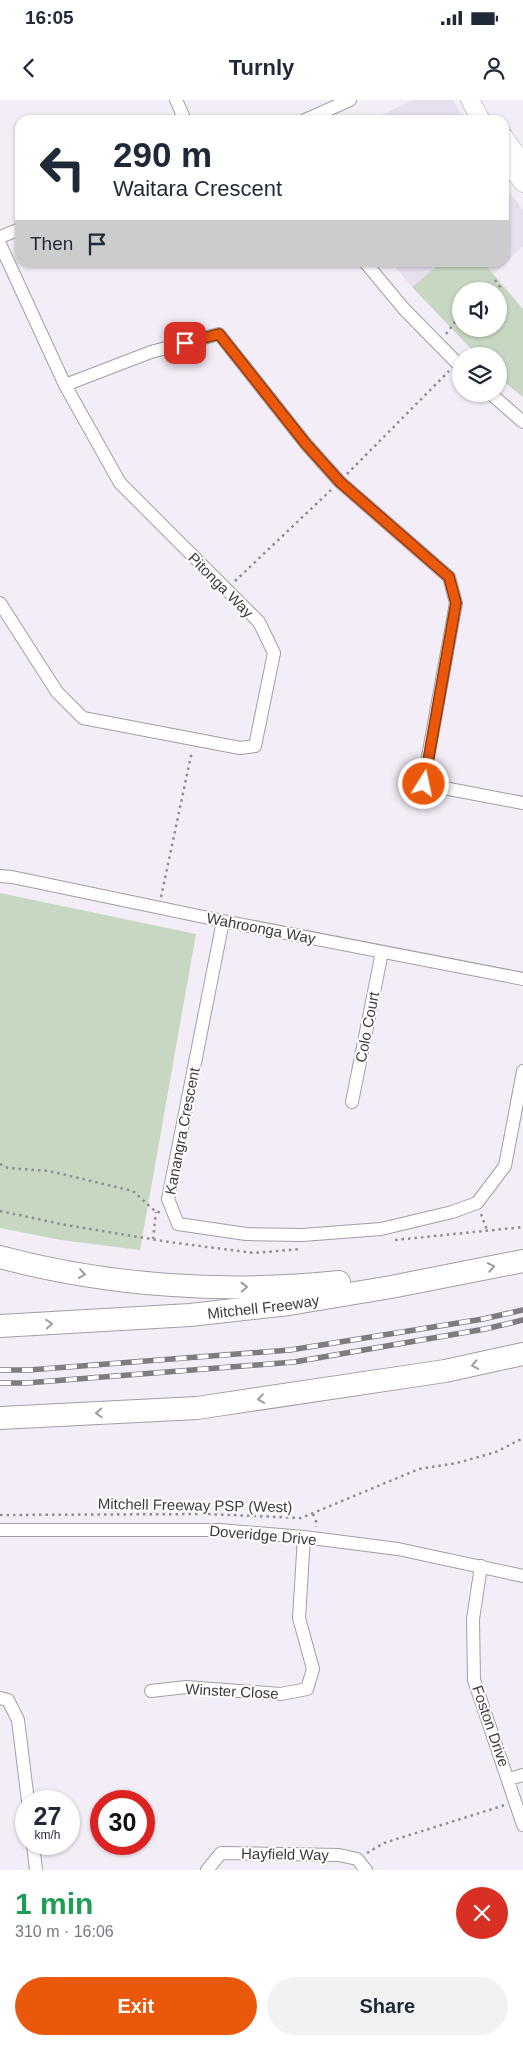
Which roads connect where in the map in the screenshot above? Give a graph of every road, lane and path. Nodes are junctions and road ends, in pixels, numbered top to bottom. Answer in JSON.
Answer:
{"nodes":[{"id":1,"x":176,"y":100,"type":"edge"},
{"id":2,"x":350,"y":100,"type":"edge"},
{"id":3,"x":470,"y":100,"type":"edge"},
{"id":4,"x":482,"y":100,"type":"edge"},
{"id":5,"x":182,"y":115,"type":"edge"},
{"id":6,"x":316,"y":115,"type":"edge"},
{"id":7,"x":478,"y":115,"type":"edge"},
{"id":8,"x":490,"y":115,"type":"edge"},
{"id":9,"x":509,"y":144,"type":"edge"},
{"id":10,"x":509,"y":163,"type":"edge"},
{"id":11,"x":523,"y":164,"type":"edge"},
{"id":12,"x":523,"y":183,"type":"edge"},
{"id":13,"x":15,"y":231,"type":"edge"},
{"id":14,"x":0,"y":237,"type":"edge"},
{"id":15,"x":0,"y":244,"type":"edge"},
{"id":16,"x":369,"y":267,"type":"edge"},
{"id":17,"x":452,"y":326,"type":"edge"},
{"id":18,"x":439,"y":343,"type":"junction"},
{"id":19,"x":452,"y":357,"type":"edge"},
{"id":20,"x":65,"y":385,"type":"junction"},
{"id":21,"x":500,"y":402,"type":"edge"},
{"id":22,"x":523,"y":422,"type":"edge"},
{"id":23,"x":0,"y":603,"type":"edge"},
{"id":24,"x":194,"y":740,"type":"junction"},
{"id":25,"x":523,"y":803,"type":"edge"},
{"id":26,"x":0,"y":876,"type":"edge"},
{"id":27,"x":159,"y":908,"type":"junction"},
{"id":28,"x":223,"y":921,"type":"junction"},
{"id":29,"x":382,"y":952,"type":"junction"},
{"id":30,"x":523,"y":979,"type":"edge"},
{"id":31,"x":523,"y":1071,"type":"edge"},
{"id":32,"x":352,"y":1102,"type":"dead end"},
{"id":33,"x":0,"y":1164,"type":"edge"},
{"id":34,"x":477,"y":1203,"type":"junction"},
{"id":35,"x":156,"y":1212,"type":"junction"},
{"id":36,"x":173,"y":1212,"type":"junction"},
{"id":37,"x":487,"y":1230,"type":"dead end"},
{"id":38,"x":153,"y":1239,"type":"dead end"},
{"id":39,"x":0,"y":1257,"type":"edge"},
{"id":40,"x":523,"y":1261,"type":"edge"},
{"id":41,"x":458,"y":1273,"type":"junction"},
{"id":42,"x":0,"y":1326,"type":"edge"},
{"id":43,"x":523,"y":1354,"type":"edge"},
{"id":44,"x":0,"y":1418,"type":"edge"},
{"id":45,"x":523,"y":1438,"type":"edge"},
{"id":46,"x":0,"y":1516,"type":"edge"},
{"id":47,"x":0,"y":1530,"type":"edge"},
{"id":48,"x":304,"y":1537,"type":"junction"},
{"id":49,"x":481,"y":1566,"type":"junction"},
{"id":50,"x":523,"y":1576,"type":"edge"},
{"id":51,"x":151,"y":1691,"type":"dead end"},
{"id":52,"x":0,"y":1698,"type":"edge"},
{"id":53,"x":523,"y":1775,"type":"edge"},
{"id":54,"x":509,"y":1778,"type":"junction"},
{"id":55,"x":27,"y":1790,"type":"edge"},
{"id":56,"x":514,"y":1802,"type":"junction"},
{"id":57,"x":523,"y":1825,"type":"edge"},
{"id":58,"x":34,"y":1855,"type":"edge"},
{"id":59,"x":357,"y":1859,"type":"junction"},
{"id":60,"x":36,"y":1870,"type":"edge"},
{"id":61,"x":207,"y":1870,"type":"edge"},
{"id":62,"x":366,"y":1870,"type":"edge"}],
"edges":[{"from":1,"to":5,"type":"street"},
{"from":2,"to":6,"type":"street"},
{"from":3,"to":7,"type":"main road"},
{"from":4,"to":8,"type":"main road"},
{"from":9,"to":11,"type":"main road"},
{"from":10,"to":12,"type":"main road"},
{"from":13,"to":14,"type":"street"},
{"from":15,"to":20,"type":"street","name":"Pitonga Way"},
{"from":16,"to":18,"type":"street"},
{"from":17,"to":18,"type":"path"},
{"from":18,"to":19,"type":"street"},
{"from":20,"to":24,"type":"street","name":"Pitonga Way"},
{"from":20,"to":25,"type":"street"},
{"from":21,"to":22,"type":"street"},
{"from":23,"to":24,"type":"street","name":"Pitonga Way"},
{"from":24,"to":27,"type":"path"},
{"from":26,"to":27,"type":"street","name":"Wahroonga Way"},
{"from":27,"to":28,"type":"street","name":"Wahroonga Way"},
{"from":28,"to":29,"type":"street","name":"Wahroonga Way"},
{"from":28,"to":36,"type":"street","name":"Kanangra Crescent"},
{"from":29,"to":30,"type":"street","name":"Wahroonga Way"},
{"from":29,"to":32,"type":"street","name":"Colo Court"},
{"from":31,"to":34,"type":"street"},
{"from":33,"to":35,"type":"path"},
{"from":34,"to":36,"type":"street","name":"Kanangra Crescent"},
{"from":34,"to":37,"type":"path"},
{"from":35,"to":36,"type":"path"},
{"from":35,"to":38,"type":"path"},
{"from":39,"to":41,"type":"highway","one_way":true},
{"from":41,"to":40,"type":"highway","name":"Mitchell Freeway","one_way":true},
{"from":42,"to":41,"type":"highway","name":"Mitchell Freeway","one_way":true},
{"from":43,"to":44,"type":"highway","one_way":true},
{"from":45,"to":46,"type":"path","name":"Mitchell Freeway PSP (West)"},
{"from":47,"to":48,"type":"street","name":"Doveridge Drive"},
{"from":48,"to":49,"type":"street","name":"Doveridge Drive"},
{"from":48,"to":51,"type":"street","name":"Winster Close"},
{"from":49,"to":50,"type":"street","name":"Doveridge Drive"},
{"from":49,"to":54,"type":"street","name":"Foston Drive"},
{"from":52,"to":55,"type":"street"},
{"from":53,"to":54,"type":"street"},
{"from":54,"to":56,"type":"street","name":"Foston Drive"},
{"from":56,"to":57,"type":"street","name":"Foston Drive"},
{"from":56,"to":59,"type":"path"},
{"from":58,"to":60,"type":"street"},
{"from":59,"to":61,"type":"street","name":"Hayfield Way"},
{"from":59,"to":62,"type":"street"}]}
